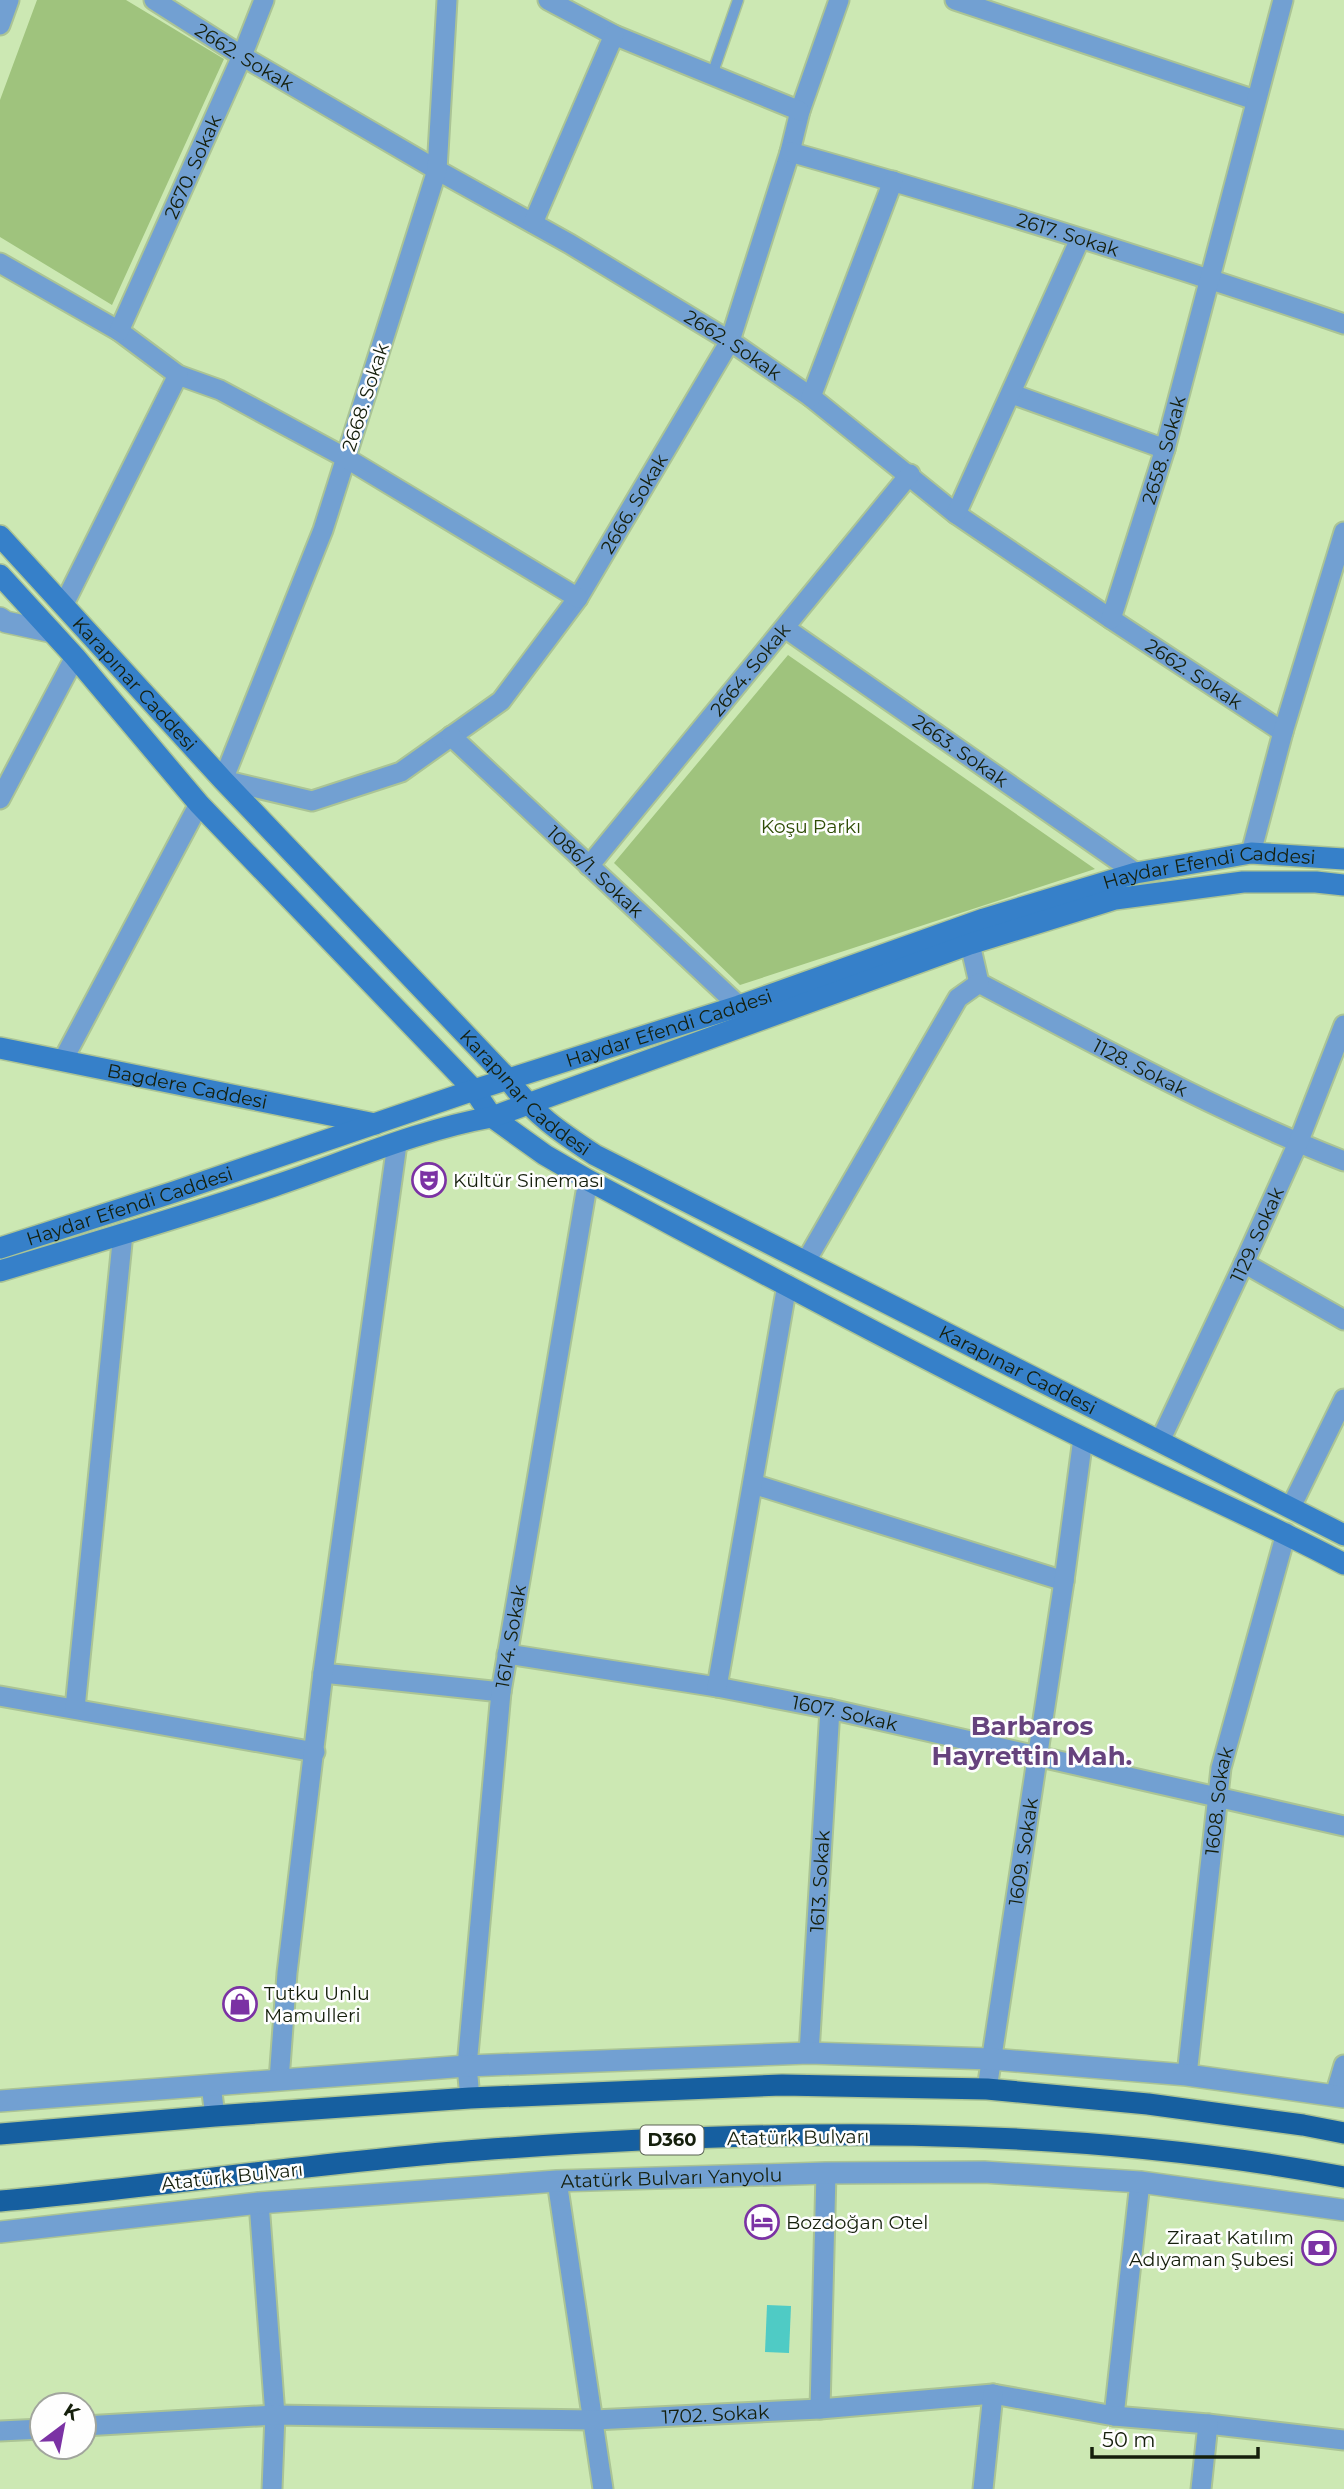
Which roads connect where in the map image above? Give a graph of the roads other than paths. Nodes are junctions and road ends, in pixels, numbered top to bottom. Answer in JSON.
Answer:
{"nodes":[{"id":1,"x":9,"y":0,"type":"edge"},
{"id":2,"x":154,"y":0,"type":"edge"},
{"id":3,"x":264,"y":0,"type":"edge"},
{"id":4,"x":447,"y":0,"type":"edge"},
{"id":5,"x":548,"y":0,"type":"edge"},
{"id":6,"x":738,"y":0,"type":"edge"},
{"id":7,"x":839,"y":0,"type":"edge"},
{"id":8,"x":955,"y":0,"type":"edge"},
{"id":9,"x":1283,"y":0,"type":"edge"},
{"id":10,"x":0,"y":24,"type":"edge"},
{"id":11,"x":614,"y":35,"type":"junction"},
{"id":12,"x":242,"y":55,"type":"junction"},
{"id":13,"x":712,"y":75,"type":"junction"},
{"id":14,"x":1255,"y":100,"type":"junction"},
{"id":15,"x":800,"y":111,"type":"junction"},
{"id":16,"x":790,"y":152,"type":"junction"},
{"id":17,"x":437,"y":170,"type":"junction"},
{"id":18,"x":893,"y":181,"type":"junction"},
{"id":19,"x":533,"y":223,"type":"junction"},
{"id":20,"x":1080,"y":239,"type":"junction"},
{"id":21,"x":0,"y":263,"type":"edge"},
{"id":22,"x":1210,"y":279,"type":"junction"},
{"id":23,"x":1344,"y":324,"type":"edge"},
{"id":24,"x":119,"y":331,"type":"junction"},
{"id":25,"x":730,"y":341,"type":"junction"},
{"id":26,"x":178,"y":375,"type":"junction"},
{"id":27,"x":1012,"y":394,"type":"junction"},
{"id":28,"x":811,"y":397,"type":"junction"},
{"id":29,"x":1166,"y":449,"type":"junction"},
{"id":30,"x":346,"y":458,"type":"junction"},
{"id":31,"x":910,"y":474,"type":"junction"},
{"id":32,"x":956,"y":514,"type":"junction"},
{"id":33,"x":1344,"y":532,"type":"edge"},
{"id":34,"x":0,"y":536,"type":"edge"},
{"id":35,"x":0,"y":575,"type":"edge"},
{"id":36,"x":579,"y":598,"type":"junction"},
{"id":37,"x":64,"y":604,"type":"junction"},
{"id":38,"x":0,"y":618,"type":"edge"},
{"id":39,"x":1111,"y":619,"type":"junction"},
{"id":40,"x":785,"y":628,"type":"junction"},
{"id":41,"x":52,"y":632,"type":"junction"},
{"id":42,"x":75,"y":657,"type":"junction"},
{"id":43,"x":1283,"y":732,"type":"junction"},
{"id":44,"x":452,"y":736,"type":"junction"},
{"id":45,"x":223,"y":780,"type":"junction"},
{"id":46,"x":0,"y":799,"type":"edge"},
{"id":47,"x":199,"y":804,"type":"junction"},
{"id":48,"x":1251,"y":853,"type":"junction"},
{"id":49,"x":1344,"y":859,"type":"edge"},
{"id":50,"x":589,"y":866,"type":"junction"},
{"id":51,"x":1136,"y":873,"type":"junction"},
{"id":52,"x":1344,"y":885,"type":"edge"},
{"id":53,"x":970,"y":944,"type":"junction"},
{"id":54,"x":979,"y":984,"type":"junction"},
{"id":55,"x":739,"y":1006,"type":"junction"},
{"id":56,"x":1344,"y":1025,"type":"edge"},
{"id":57,"x":0,"y":1048,"type":"edge"},
{"id":58,"x":63,"y":1060,"type":"junction"},
{"id":59,"x":508,"y":1079,"type":"junction"},
{"id":60,"x":474,"y":1090,"type":"junction"},
{"id":61,"x":525,"y":1103,"type":"junction"},
{"id":62,"x":492,"y":1117,"type":"junction"},
{"id":63,"x":376,"y":1124,"type":"junction"},
{"id":64,"x":1298,"y":1143,"type":"junction"},
{"id":65,"x":397,"y":1144,"type":"junction"},
{"id":66,"x":1344,"y":1161,"type":"edge"},
{"id":67,"x":588,"y":1181,"type":"junction"},
{"id":68,"x":123,"y":1233,"type":"junction"},
{"id":69,"x":0,"y":1248,"type":"edge"},
{"id":70,"x":806,"y":1261,"type":"junction"},
{"id":71,"x":1244,"y":1263,"type":"junction"},
{"id":72,"x":0,"y":1271,"type":"edge"},
{"id":73,"x":787,"y":1285,"type":"junction"},
{"id":74,"x":1344,"y":1320,"type":"edge"},
{"id":75,"x":1344,"y":1399,"type":"edge"},
{"id":76,"x":1083,"y":1438,"type":"junction"},
{"id":77,"x":1160,"y":1441,"type":"junction"},
{"id":78,"x":752,"y":1484,"type":"junction"},
{"id":79,"x":1291,"y":1507,"type":"junction"},
{"id":80,"x":1286,"y":1533,"type":"junction"},
{"id":81,"x":1344,"y":1535,"type":"edge"},
{"id":82,"x":1344,"y":1564,"type":"edge"},
{"id":83,"x":1064,"y":1581,"type":"junction"},
{"id":84,"x":507,"y":1654,"type":"junction"},
{"id":85,"x":323,"y":1673,"type":"junction"},
{"id":86,"x":717,"y":1688,"type":"junction"},
{"id":87,"x":501,"y":1692,"type":"junction"},
{"id":88,"x":0,"y":1696,"type":"edge"},
{"id":89,"x":75,"y":1708,"type":"junction"},
{"id":90,"x":830,"y":1709,"type":"junction"},
{"id":91,"x":315,"y":1752,"type":"junction"},
{"id":92,"x":1037,"y":1757,"type":"junction"},
{"id":93,"x":1217,"y":1798,"type":"junction"},
{"id":94,"x":1344,"y":1826,"type":"edge"},
{"id":95,"x":809,"y":2053,"type":"junction"},
{"id":96,"x":991,"y":2059,"type":"junction"},
{"id":97,"x":1344,"y":2064,"type":"edge"},
{"id":98,"x":467,"y":2066,"type":"junction"},
{"id":99,"x":1187,"y":2076,"type":"junction"},
{"id":100,"x":279,"y":2080,"type":"junction"},
{"id":101,"x":211,"y":2085,"type":"junction"},
{"id":102,"x":987,"y":2089,"type":"junction"},
{"id":103,"x":1339,"y":2096,"type":"edge"},
{"id":104,"x":470,"y":2098,"type":"junction"},
{"id":105,"x":0,"y":2101,"type":"edge"},
{"id":106,"x":215,"y":2116,"type":"junction"},
{"id":107,"x":1344,"y":2133,"type":"edge"},
{"id":108,"x":0,"y":2134,"type":"edge"},
{"id":109,"x":825,"y":2172,"type":"junction"},
{"id":110,"x":1344,"y":2177,"type":"edge"},
{"id":111,"x":557,"y":2181,"type":"junction"},
{"id":112,"x":1140,"y":2182,"type":"junction"},
{"id":113,"x":0,"y":2201,"type":"edge"},
{"id":114,"x":259,"y":2203,"type":"junction"},
{"id":115,"x":1344,"y":2210,"type":"edge"},
{"id":116,"x":0,"y":2232,"type":"edge"},
{"id":117,"x":993,"y":2394,"type":"junction"},
{"id":118,"x":820,"y":2409,"type":"junction"},
{"id":119,"x":275,"y":2414,"type":"junction"},
{"id":120,"x":1114,"y":2416,"type":"junction"},
{"id":121,"x":594,"y":2420,"type":"junction"},
{"id":122,"x":1208,"y":2424,"type":"junction"},
{"id":123,"x":98,"y":2425,"type":"edge"},
{"id":124,"x":28,"y":2430,"type":"edge"},
{"id":125,"x":0,"y":2431,"type":"edge"},
{"id":126,"x":1344,"y":2441,"type":"edge"},
{"id":127,"x":272,"y":2489,"type":"edge"},
{"id":128,"x":603,"y":2489,"type":"edge"},
{"id":129,"x":983,"y":2489,"type":"edge"},
{"id":130,"x":1201,"y":2489,"type":"edge"}],
"edges":[{"from":1,"to":10,"type":"street"},
{"from":2,"to":12,"type":"street","name":"2662. Sokak"},
{"from":3,"to":12,"type":"street","name":"2670. Sokak"},
{"from":4,"to":17,"type":"street","name":"2668. Sokak"},
{"from":5,"to":11,"type":"street"},
{"from":6,"to":13,"type":"lane"},
{"from":7,"to":15,"type":"street","name":"2666. Sokak"},
{"from":8,"to":14,"type":"street"},
{"from":9,"to":14,"type":"street","name":"2658. Sokak"},
{"from":11,"to":13,"type":"street"},
{"from":11,"to":19,"type":"street"},
{"from":12,"to":17,"type":"street","name":"2662. Sokak"},
{"from":12,"to":24,"type":"street","name":"2670. Sokak"},
{"from":13,"to":15,"type":"street"},
{"from":14,"to":22,"type":"street","name":"2658. Sokak"},
{"from":15,"to":16,"type":"street","name":"2666. Sokak"},
{"from":16,"to":18,"type":"street","name":"2617. Sokak"},
{"from":16,"to":25,"type":"street","name":"2666. Sokak"},
{"from":17,"to":19,"type":"street","name":"2662. Sokak"},
{"from":17,"to":30,"type":"street","name":"2668. Sokak"},
{"from":18,"to":20,"type":"street","name":"2617. Sokak"},
{"from":18,"to":28,"type":"street"},
{"from":19,"to":25,"type":"street","name":"2662. Sokak"},
{"from":20,"to":22,"type":"street","name":"2617. Sokak"},
{"from":20,"to":27,"type":"street"},
{"from":21,"to":24,"type":"street"},
{"from":22,"to":23,"type":"street","name":"2617. Sokak"},
{"from":22,"to":29,"type":"street","name":"2658. Sokak"},
{"from":24,"to":26,"type":"street"},
{"from":25,"to":28,"type":"street","name":"2662. Sokak"},
{"from":25,"to":36,"type":"street","name":"2666. Sokak"},
{"from":26,"to":30,"type":"street"},
{"from":26,"to":37,"type":"street"},
{"from":27,"to":29,"type":"street"},
{"from":27,"to":32,"type":"street"},
{"from":28,"to":31,"type":"street","name":"2662. Sokak"},
{"from":29,"to":39,"type":"street","name":"2658. Sokak"},
{"from":30,"to":36,"type":"street"},
{"from":30,"to":45,"type":"street","name":"2668. Sokak"},
{"from":31,"to":32,"type":"street","name":"2662. Sokak"},
{"from":31,"to":40,"type":"street","name":"2664. Sokak"},
{"from":32,"to":39,"type":"street","name":"2662. Sokak"},
{"from":33,"to":43,"type":"street"},
{"from":34,"to":37,"type":"main road","name":"Karapınar Caddesi"},
{"from":35,"to":41,"type":"main road","name":"Karapınar Caddesi"},
{"from":36,"to":44,"type":"street","name":"2666. Sokak"},
{"from":37,"to":45,"type":"main road","name":"Karapınar Caddesi"},
{"from":38,"to":41,"type":"street"},
{"from":39,"to":43,"type":"street","name":"2662. Sokak"},
{"from":40,"to":50,"type":"street","name":"2664. Sokak"},
{"from":40,"to":51,"type":"street","name":"2663. Sokak"},
{"from":41,"to":42,"type":"main road","name":"Karapınar Caddesi"},
{"from":42,"to":46,"type":"street"},
{"from":42,"to":47,"type":"main road","name":"Karapınar Caddesi"},
{"from":43,"to":48,"type":"street"},
{"from":44,"to":45,"type":"street","name":"2666. Sokak"},
{"from":44,"to":50,"type":"street","name":"1086/1. Sokak"},
{"from":45,"to":59,"type":"main road","name":"Karapınar Caddesi"},
{"from":47,"to":58,"type":"street"},
{"from":47,"to":60,"type":"main road","name":"Karapınar Caddesi"},
{"from":48,"to":49,"type":"main road","name":"Haydar Efendi Caddesi"},
{"from":48,"to":51,"type":"main road","name":"Haydar Efendi Caddesi"},
{"from":50,"to":55,"type":"street","name":"1086/1. Sokak"},
{"from":51,"to":55,"type":"main road","name":"Haydar Efendi Caddesi"},
{"from":52,"to":53,"type":"main road","name":"Haydar Efendi Caddesi"},
{"from":53,"to":54,"type":"street"},
{"from":53,"to":61,"type":"main road","name":"Haydar Efendi Caddesi"},
{"from":54,"to":64,"type":"street","name":"1128. Sokak"},
{"from":54,"to":70,"type":"street"},
{"from":55,"to":59,"type":"main road","name":"Haydar Efendi Caddesi"},
{"from":56,"to":64,"type":"street","name":"1129. Sokak"},
{"from":57,"to":58,"type":"main road","name":"Bagdere Caddesi"},
{"from":58,"to":63,"type":"main road","name":"Bagdere Caddesi"},
{"from":59,"to":60,"type":"main road","name":"Haydar Efendi Caddesi"},
{"from":59,"to":61,"type":"main road","name":"Karapınar Caddesi"},
{"from":60,"to":62,"type":"main road","name":"Karapınar Caddesi"},
{"from":60,"to":63,"type":"main road","name":"Haydar Efendi Caddesi"},
{"from":61,"to":62,"type":"main road","name":"Haydar Efendi Caddesi"},
{"from":61,"to":70,"type":"main road","name":"Karapınar Caddesi"},
{"from":62,"to":65,"type":"main road","name":"Haydar Efendi Caddesi"},
{"from":62,"to":67,"type":"main road","name":"Karapınar Caddesi"},
{"from":63,"to":69,"type":"main road","name":"Haydar Efendi Caddesi"},
{"from":64,"to":66,"type":"street","name":"1128. Sokak"},
{"from":64,"to":71,"type":"street","name":"1129. Sokak"},
{"from":65,"to":68,"type":"main road","name":"Haydar Efendi Caddesi"},
{"from":65,"to":85,"type":"street"},
{"from":67,"to":73,"type":"main road","name":"Karapınar Caddesi"},
{"from":67,"to":84,"type":"street","name":"1614. Sokak"},
{"from":68,"to":72,"type":"main road","name":"Haydar Efendi Caddesi"},
{"from":68,"to":89,"type":"street"},
{"from":70,"to":77,"type":"main road","name":"Karapınar Caddesi"},
{"from":71,"to":74,"type":"street"},
{"from":71,"to":77,"type":"street","name":"1129. Sokak"},
{"from":73,"to":76,"type":"main road","name":"Karapınar Caddesi"},
{"from":73,"to":78,"type":"street"},
{"from":75,"to":79,"type":"street"},
{"from":76,"to":80,"type":"main road","name":"Karapınar Caddesi"},
{"from":76,"to":83,"type":"street","name":"1609. Sokak"},
{"from":77,"to":79,"type":"main road","name":"Karapınar Caddesi"},
{"from":78,"to":83,"type":"street"},
{"from":78,"to":86,"type":"street"},
{"from":79,"to":81,"type":"main road","name":"Karapınar Caddesi"},
{"from":80,"to":82,"type":"main road","name":"Karapınar Caddesi"},
{"from":80,"to":93,"type":"street","name":"1608. Sokak"},
{"from":83,"to":92,"type":"street","name":"1609. Sokak"},
{"from":84,"to":86,"type":"street","name":"1607. Sokak"},
{"from":84,"to":87,"type":"street","name":"1614. Sokak"},
{"from":85,"to":87,"type":"street"},
{"from":85,"to":91,"type":"street"},
{"from":86,"to":90,"type":"street","name":"1607. Sokak"},
{"from":87,"to":98,"type":"street","name":"1614. Sokak"},
{"from":88,"to":89,"type":"street"},
{"from":89,"to":91,"type":"street"},
{"from":90,"to":92,"type":"street","name":"1607. Sokak"},
{"from":90,"to":95,"type":"street","name":"1613. Sokak"},
{"from":91,"to":100,"type":"street"},
{"from":92,"to":93,"type":"street","name":"1607. Sokak"},
{"from":92,"to":96,"type":"street","name":"1609. Sokak"},
{"from":93,"to":94,"type":"street","name":"1607. Sokak"},
{"from":93,"to":99,"type":"street","name":"1608. Sokak"},
{"from":95,"to":96,"type":"street"},
{"from":95,"to":98,"type":"street"},
{"from":96,"to":99,"type":"street"},
{"from":96,"to":102,"type":"street","name":"1609. Sokak"},
{"from":97,"to":103,"type":"street"},
{"from":98,"to":100,"type":"street"},
{"from":98,"to":104,"type":"street","name":"1614. Sokak"},
{"from":99,"to":103,"type":"street"},
{"from":100,"to":101,"type":"street"},
{"from":101,"to":105,"type":"street"},
{"from":101,"to":106,"type":"street"},
{"from":102,"to":104,"type":"highway"},
{"from":102,"to":107,"type":"highway"},
{"from":104,"to":106,"type":"highway"},
{"from":106,"to":108,"type":"highway"},
{"from":109,"to":111,"type":"street","name":"Atatürk Bulvarı Yanyolu"},
{"from":109,"to":112,"type":"street","name":"Atatürk Bulvarı Yanyolu"},
{"from":109,"to":118,"type":"street"},
{"from":110,"to":113,"type":"highway","name":"Atatürk Bulvarı","number":"D360"},
{"from":111,"to":114,"type":"street","name":"Atatürk Bulvarı Yanyolu"},
{"from":111,"to":121,"type":"street"},
{"from":112,"to":115,"type":"street","name":"Atatürk Bulvarı Yanyolu"},
{"from":112,"to":120,"type":"street"},
{"from":114,"to":116,"type":"street","name":"Atatürk Bulvarı Yanyolu"},
{"from":114,"to":119,"type":"street"},
{"from":117,"to":118,"type":"street","name":"1702. Sokak"},
{"from":117,"to":120,"type":"street","name":"1702. Sokak"},
{"from":117,"to":129,"type":"street"},
{"from":118,"to":121,"type":"street","name":"1702. Sokak"},
{"from":119,"to":121,"type":"street","name":"1702. Sokak"},
{"from":119,"to":123,"type":"street","name":"1702. Sokak"},
{"from":119,"to":127,"type":"street"},
{"from":120,"to":122,"type":"street","name":"1702. Sokak"},
{"from":121,"to":128,"type":"street"},
{"from":122,"to":126,"type":"street","name":"1702. Sokak"},
{"from":122,"to":130,"type":"street"},
{"from":124,"to":125,"type":"street"}]}
